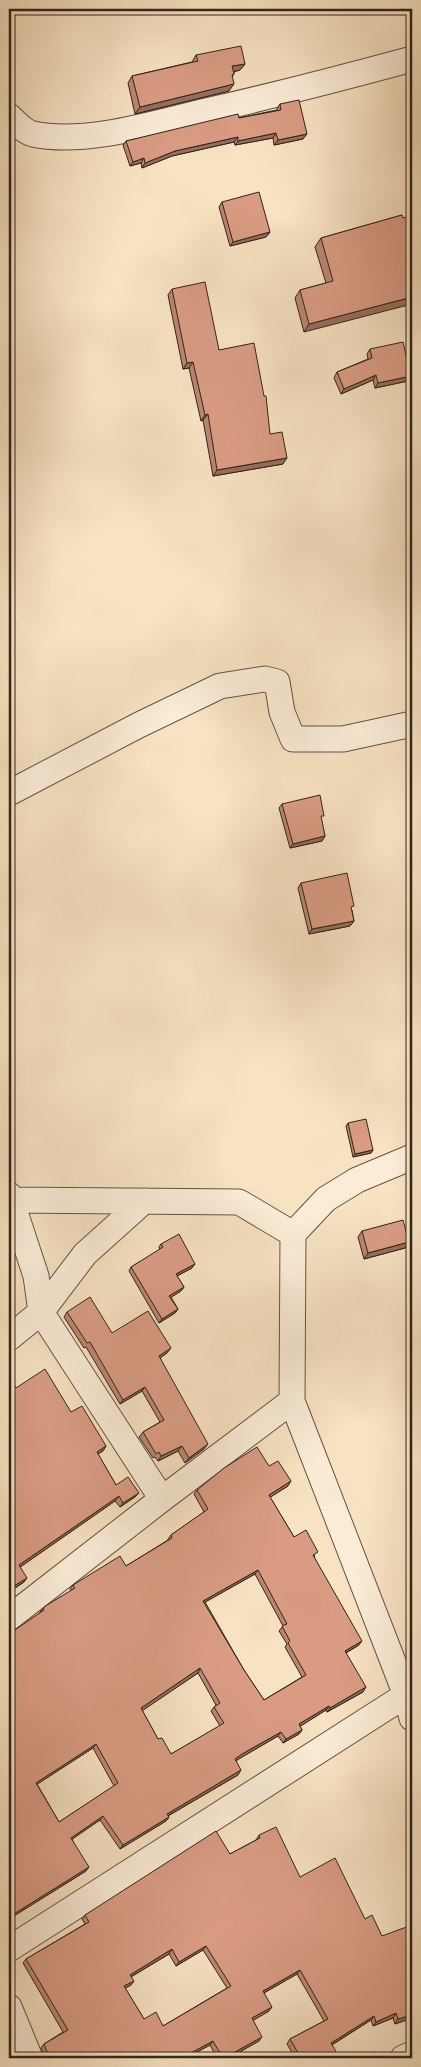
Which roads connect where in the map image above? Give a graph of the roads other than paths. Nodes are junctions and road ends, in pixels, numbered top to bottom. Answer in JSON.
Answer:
{"nodes":[{"id":1,"x":412,"y":59,"type":"edge"},
{"id":2,"x":9,"y":116,"type":"edge"},
{"id":3,"x":412,"y":724,"type":"edge"},
{"id":4,"x":9,"y":793,"type":"edge"},
{"id":5,"x":412,"y":1156,"type":"edge"},
{"id":6,"x":10,"y":1197,"type":"edge"},
{"id":7,"x":144,"y":1201,"type":"junction"},
{"id":8,"x":293,"y":1234,"type":"junction"},
{"id":9,"x":41,"y":1312,"type":"junction"},
{"id":10,"x":9,"y":1338,"type":"edge"},
{"id":11,"x":292,"y":1401,"type":"junction"},
{"id":12,"x":162,"y":1498,"type":"junction"},
{"id":13,"x":9,"y":1618,"type":"edge"},
{"id":14,"x":406,"y":1695,"type":"junction"},
{"id":15,"x":412,"y":1718,"type":"edge"},
{"id":16,"x":9,"y":1949,"type":"edge"},
{"id":17,"x":9,"y":2007,"type":"edge"},
{"id":18,"x":412,"y":2054,"type":"edge"},
{"id":19,"x":30,"y":2058,"type":"edge"},
{"id":20,"x":403,"y":2058,"type":"edge"}],
"edges":[{"from":1,"to":2,"type":"street"},
{"from":3,"to":4,"type":"street"},
{"from":5,"to":8,"type":"street"},
{"from":6,"to":7,"type":"street"},
{"from":6,"to":9,"type":"street"},
{"from":7,"to":8,"type":"street"},
{"from":7,"to":9,"type":"street"},
{"from":8,"to":11,"type":"street"},
{"from":9,"to":10,"type":"street"},
{"from":9,"to":12,"type":"street"},
{"from":11,"to":12,"type":"street"},
{"from":11,"to":14,"type":"street"},
{"from":12,"to":13,"type":"street"},
{"from":14,"to":15,"type":"street"},
{"from":14,"to":16,"type":"street"},
{"from":17,"to":19,"type":"street"},
{"from":18,"to":20,"type":"street"}]}
